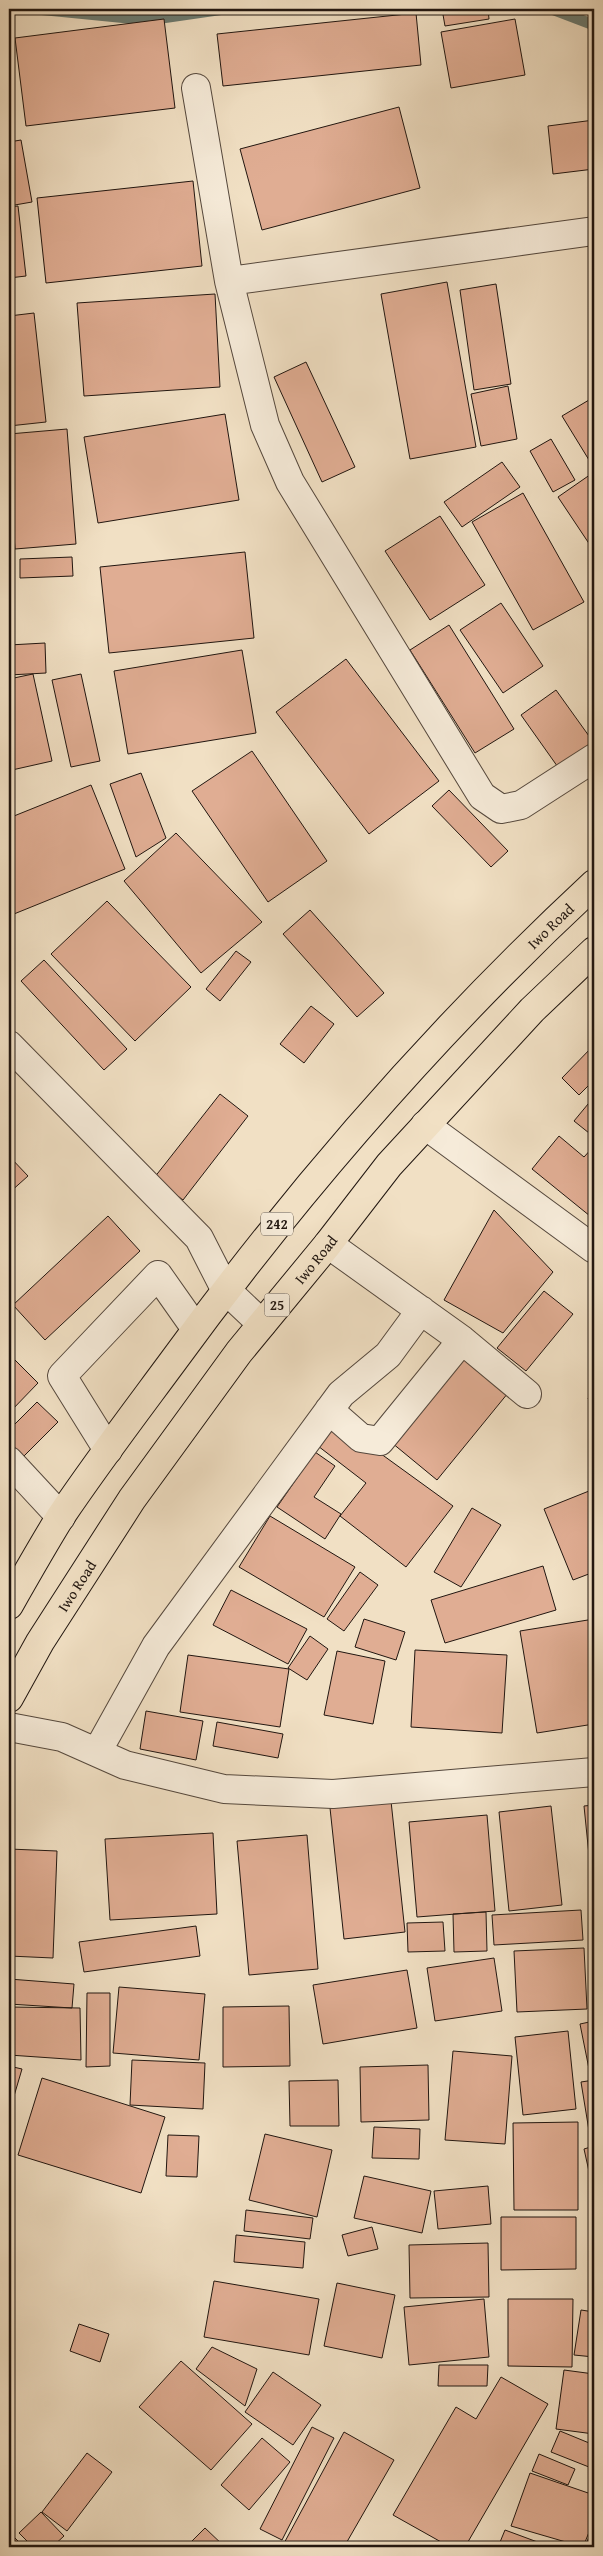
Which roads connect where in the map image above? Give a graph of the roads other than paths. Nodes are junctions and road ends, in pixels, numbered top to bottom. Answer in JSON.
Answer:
{"nodes":[{"id":1,"x":196,"y":88,"type":"dead end"},
{"id":2,"x":594,"y":231,"type":"edge"},
{"id":3,"x":229,"y":281,"type":"junction"},
{"id":4,"x":594,"y":758,"type":"edge"},
{"id":5,"x":594,"y":884,"type":"edge"},
{"id":6,"x":594,"y":951,"type":"edge"},
{"id":7,"x":9,"y":1045,"type":"edge"},
{"id":8,"x":425,"y":1125,"type":"junction"},
{"id":9,"x":328,"y":1244,"type":"junction"},
{"id":10,"x":594,"y":1249,"type":"edge"},
{"id":11,"x":225,"y":1289,"type":"junction"},
{"id":12,"x":420,"y":1310,"type":"junction"},
{"id":13,"x":262,"y":1324,"type":"junction"},
{"id":14,"x":196,"y":1329,"type":"junction"},
{"id":15,"x":462,"y":1340,"type":"junction"},
{"id":16,"x":527,"y":1394,"type":"dead end"},
{"id":17,"x":329,"y":1410,"type":"junction"},
{"id":18,"x":108,"y":1450,"type":"junction"},
{"id":19,"x":9,"y":1461,"type":"edge"},
{"id":20,"x":61,"y":1517,"type":"junction"},
{"id":21,"x":9,"y":1605,"type":"edge"},
{"id":22,"x":9,"y":1698,"type":"edge"},
{"id":23,"x":9,"y":1727,"type":"edge"},
{"id":24,"x":97,"y":1752,"type":"junction"},
{"id":25,"x":594,"y":1772,"type":"edge"}],
"edges":[{"from":1,"to":3,"type":"street"},
{"from":2,"to":3,"type":"street"},
{"from":3,"to":4,"type":"street"},
{"from":5,"to":11,"type":"main road","name":"Iwo Road","number":"242"},
{"from":6,"to":8,"type":"main road","name":"Iwo Road","number":"25"},
{"from":7,"to":11,"type":"street"},
{"from":8,"to":9,"type":"main road","name":"Iwo Road","number":"25"},
{"from":8,"to":10,"type":"street"},
{"from":9,"to":12,"type":"street"},
{"from":9,"to":13,"type":"main road","name":"Iwo Road","number":"25"},
{"from":11,"to":13,"type":"street"},
{"from":11,"to":14,"type":"main road","name":"Iwo Road","number":"242"},
{"from":12,"to":15,"type":"street"},
{"from":12,"to":17,"type":"street"},
{"from":13,"to":22,"type":"main road","name":"Iwo Road","number":"25"},
{"from":14,"to":18,"type":"main road","name":"Iwo Road","number":"242"},
{"from":14,"to":18,"type":"street"},
{"from":15,"to":16,"type":"street"},
{"from":15,"to":17,"type":"street"},
{"from":17,"to":24,"type":"street"},
{"from":18,"to":20,"type":"main road","name":"Iwo Road","number":"242"},
{"from":19,"to":20,"type":"street"},
{"from":20,"to":21,"type":"main road","name":"Iwo Road","number":"242"},
{"from":23,"to":24,"type":"street"},
{"from":24,"to":25,"type":"street"}]}
